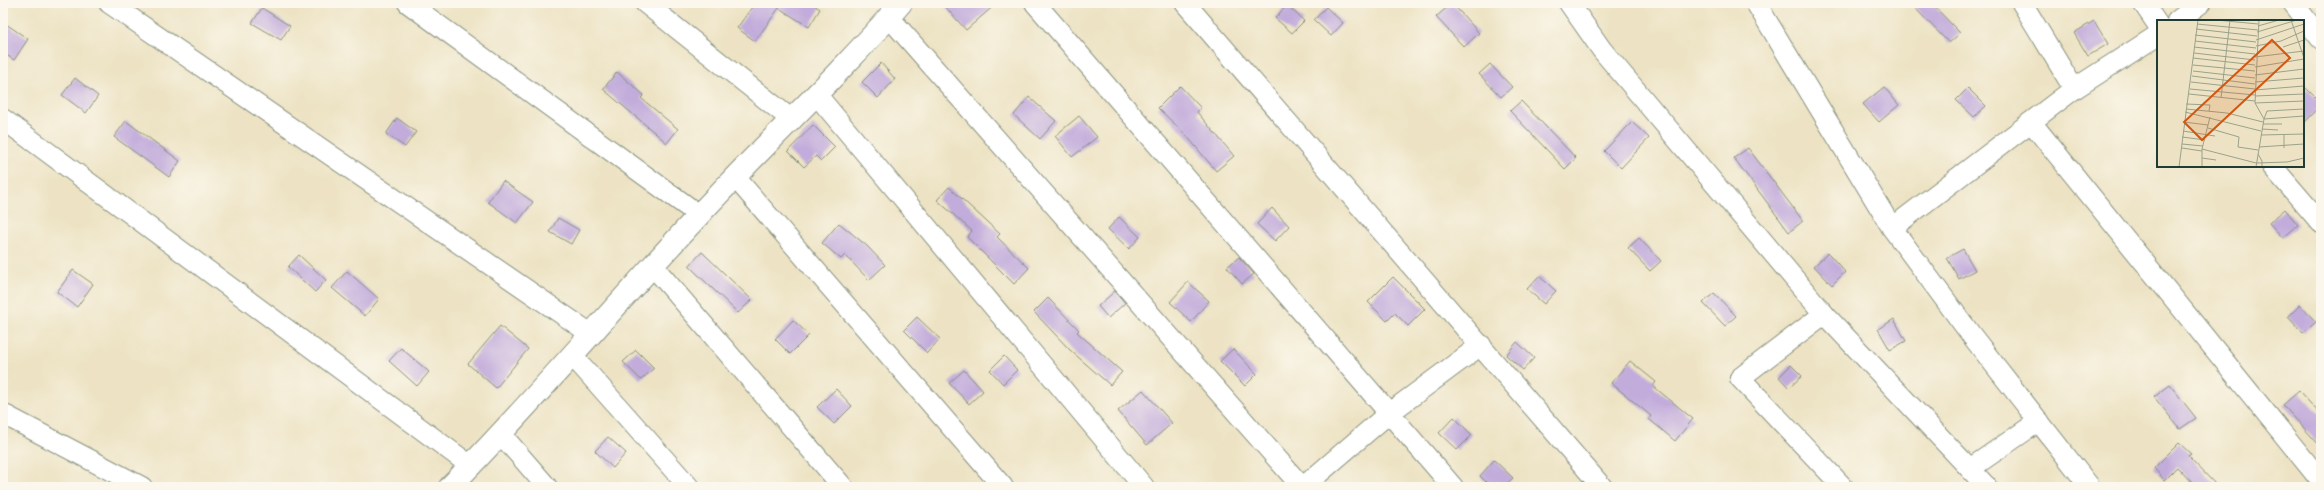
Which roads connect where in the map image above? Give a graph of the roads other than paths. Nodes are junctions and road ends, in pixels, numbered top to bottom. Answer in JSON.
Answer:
{"nodes":[{"id":1,"x":109,"y":3,"type":"edge"},
{"id":2,"x":408,"y":3,"type":"edge"},
{"id":3,"x":645,"y":3,"type":"edge"},
{"id":4,"x":1035,"y":3,"type":"edge"},
{"id":5,"x":1185,"y":3,"type":"edge"},
{"id":6,"x":1569,"y":3,"type":"edge"},
{"id":7,"x":1756,"y":3,"type":"edge"},
{"id":8,"x":2022,"y":3,"type":"edge"},
{"id":9,"x":2143,"y":3,"type":"edge"},
{"id":10,"x":2201,"y":3,"type":"edge"},
{"id":11,"x":2293,"y":3,"type":"edge"},
{"id":12,"x":895,"y":10,"type":"edge"},
{"id":13,"x":2178,"y":20,"type":"edge"},
{"id":14,"x":2157,"y":24,"type":"edge"},
{"id":15,"x":2157,"y":36,"type":"edge"},
{"id":16,"x":2321,"y":39,"type":"edge"},
{"id":17,"x":2074,"y":89,"type":"junction"},
{"id":18,"x":816,"y":94,"type":"junction"},
{"id":19,"x":3,"y":119,"type":"edge"},
{"id":20,"x":792,"y":120,"type":"junction"},
{"id":21,"x":2031,"y":122,"type":"junction"},
{"id":22,"x":2273,"y":167,"type":"edge"},
{"id":23,"x":735,"y":177,"type":"junction"},
{"id":24,"x":699,"y":215,"type":"junction"},
{"id":25,"x":2321,"y":223,"type":"edge"},
{"id":26,"x":1892,"y":228,"type":"junction"},
{"id":27,"x":653,"y":266,"type":"junction"},
{"id":28,"x":1824,"y":314,"type":"junction"},
{"id":29,"x":591,"y":334,"type":"junction"},
{"id":30,"x":1481,"y":345,"type":"junction"},
{"id":31,"x":573,"y":356,"type":"junction"},
{"id":32,"x":3,"y":414,"type":"edge"},
{"id":33,"x":1388,"y":414,"type":"junction"},
{"id":34,"x":2039,"y":421,"type":"junction"},
{"id":35,"x":501,"y":434,"type":"junction"},
{"id":36,"x":471,"y":466,"type":"junction"},
{"id":37,"x":1971,"y":468,"type":"junction"},
{"id":38,"x":2321,"y":481,"type":"edge"},
{"id":39,"x":142,"y":487,"type":"edge"},
{"id":40,"x":450,"y":487,"type":"edge"},
{"id":41,"x":547,"y":487,"type":"edge"},
{"id":42,"x":689,"y":487,"type":"edge"},
{"id":43,"x":843,"y":487,"type":"edge"},
{"id":44,"x":1003,"y":487,"type":"edge"},
{"id":45,"x":1144,"y":487,"type":"edge"},
{"id":46,"x":1302,"y":487,"type":"edge"},
{"id":47,"x":1453,"y":487,"type":"edge"},
{"id":48,"x":1602,"y":487,"type":"edge"},
{"id":49,"x":1843,"y":487,"type":"edge"},
{"id":50,"x":1987,"y":487,"type":"edge"},
{"id":51,"x":2090,"y":487,"type":"edge"}],
"edges":[{"from":1,"to":29,"type":"street"},
{"from":2,"to":24,"type":"street"},
{"from":3,"to":20,"type":"street"},
{"from":4,"to":33,"type":"street"},
{"from":5,"to":30,"type":"street"},
{"from":6,"to":28,"type":"street"},
{"from":7,"to":26,"type":"street"},
{"from":8,"to":17,"type":"street"},
{"from":9,"to":14,"type":"street"},
{"from":10,"to":13,"type":"street"},
{"from":11,"to":16,"type":"street"},
{"from":12,"to":18,"type":"street"},
{"from":12,"to":46,"type":"street"},
{"from":15,"to":17,"type":"street"},
{"from":17,"to":21,"type":"street"},
{"from":18,"to":20,"type":"street"},
{"from":18,"to":45,"type":"street"},
{"from":19,"to":36,"type":"street"},
{"from":20,"to":23,"type":"street"},
{"from":21,"to":26,"type":"street"},
{"from":21,"to":38,"type":"street"},
{"from":22,"to":25,"type":"street"},
{"from":23,"to":24,"type":"street"},
{"from":23,"to":44,"type":"street"},
{"from":24,"to":27,"type":"street"},
{"from":26,"to":34,"type":"street"},
{"from":27,"to":29,"type":"street"},
{"from":27,"to":43,"type":"street"},
{"from":28,"to":37,"type":"street"},
{"from":28,"to":49,"type":"street"},
{"from":29,"to":31,"type":"street"},
{"from":30,"to":33,"type":"street"},
{"from":30,"to":48,"type":"street"},
{"from":31,"to":35,"type":"street"},
{"from":31,"to":42,"type":"street"},
{"from":32,"to":39,"type":"street"},
{"from":33,"to":46,"type":"street"},
{"from":33,"to":47,"type":"street"},
{"from":34,"to":37,"type":"street"},
{"from":34,"to":51,"type":"street"},
{"from":35,"to":36,"type":"street"},
{"from":35,"to":41,"type":"street"},
{"from":36,"to":40,"type":"street"},
{"from":37,"to":50,"type":"street"}]}
